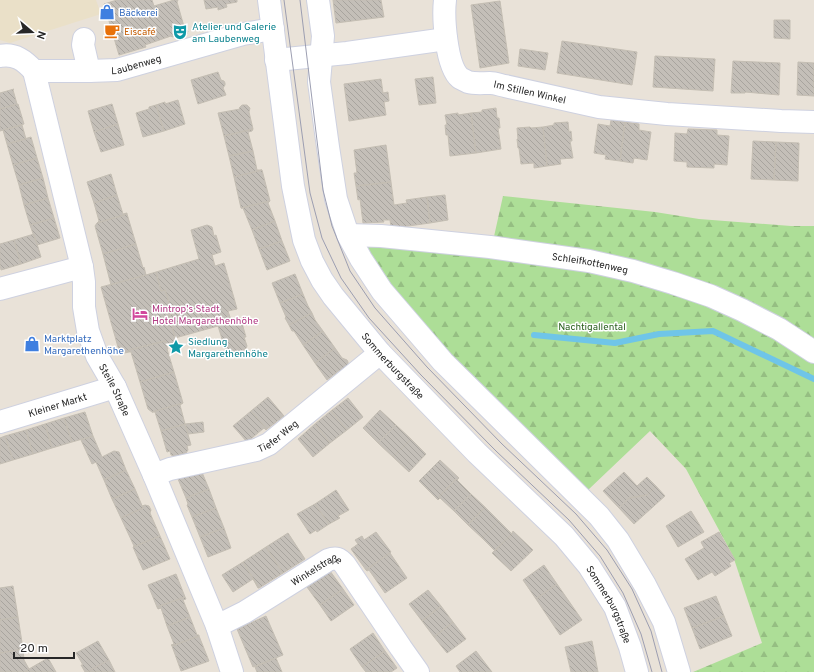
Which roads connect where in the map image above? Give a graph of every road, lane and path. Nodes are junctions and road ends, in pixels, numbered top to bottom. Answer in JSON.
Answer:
{"nodes":[{"id":1,"x":269,"y":0,"type":"edge"},
{"id":2,"x":318,"y":0,"type":"edge"},
{"id":3,"x":446,"y":0,"type":"edge"},
{"id":4,"x":273,"y":29,"type":"junction"},
{"id":5,"x":84,"y":39,"type":"dead end"},
{"id":6,"x":446,"y":39,"type":"junction"},
{"id":7,"x":322,"y":55,"type":"junction"},
{"id":8,"x":0,"y":56,"type":"edge"},
{"id":9,"x":276,"y":60,"type":"junction"},
{"id":10,"x":34,"y":71,"type":"junction"},
{"id":11,"x":89,"y":71,"type":"junction"},
{"id":12,"x":814,"y":122,"type":"edge"},
{"id":13,"x":348,"y":235,"type":"junction"},
{"id":14,"x":82,"y":267,"type":"junction"},
{"id":15,"x":0,"y":289,"type":"edge"},
{"id":16,"x":814,"y":352,"type":"edge"},
{"id":17,"x":380,"y":353,"type":"junction"},
{"id":18,"x":116,"y":387,"type":"junction"},
{"id":19,"x":0,"y":422,"type":"edge"},
{"id":20,"x":154,"y":475,"type":"junction"},
{"id":21,"x":217,"y":626,"type":"junction"},
{"id":22,"x":232,"y":672,"type":"edge"},
{"id":23,"x":418,"y":672,"type":"edge"},
{"id":24,"x":637,"y":672,"type":"edge"},
{"id":25,"x":679,"y":672,"type":"edge"}],
"edges":[{"from":1,"to":4,"type":"street","name":"Sommerburgstraße"},
{"from":2,"to":7,"type":"street"},
{"from":3,"to":6,"type":"street","name":"Im Stillen Winkel"},
{"from":4,"to":9,"type":"street","name":"Sommerburgstraße"},
{"from":4,"to":11,"type":"street","name":"Laubenweg"},
{"from":5,"to":11,"type":"street"},
{"from":6,"to":7,"type":"street"},
{"from":6,"to":12,"type":"street","name":"Im Stillen Winkel"},
{"from":7,"to":9,"type":"street"},
{"from":7,"to":13,"type":"street"},
{"from":8,"to":10,"type":"street"},
{"from":9,"to":17,"type":"street","name":"Sommerburgstraße"},
{"from":10,"to":11,"type":"street","name":"Laubenweg"},
{"from":10,"to":14,"type":"street","name":"Steile Straße"},
{"from":13,"to":16,"type":"street","name":"Schleifkottenweg"},
{"from":13,"to":25,"type":"street"},
{"from":14,"to":15,"type":"street"},
{"from":14,"to":18,"type":"street","name":"Steile Straße"},
{"from":17,"to":20,"type":"street","name":"Tiefer Weg"},
{"from":17,"to":24,"type":"street","name":"Sommerburgstraße"},
{"from":18,"to":19,"type":"street","name":"Kleiner Markt"},
{"from":18,"to":20,"type":"street","name":"Steile Straße"},
{"from":20,"to":21,"type":"street","name":"Steile Straße"},
{"from":21,"to":22,"type":"street","name":"Steile Straße"},
{"from":21,"to":23,"type":"street","name":"Winkelstraße"}]}
